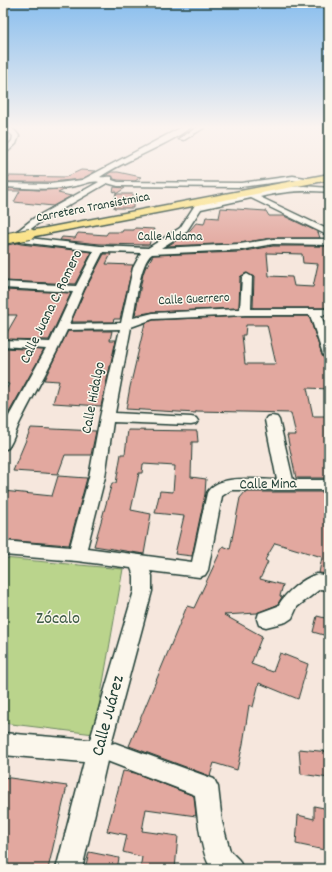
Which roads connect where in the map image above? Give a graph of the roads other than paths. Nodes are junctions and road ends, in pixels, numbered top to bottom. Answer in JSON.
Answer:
{"nodes":[{"id":1,"x":114,"y":167,"type":"edge"},
{"id":2,"x":118,"y":174,"type":"dead end"},
{"id":3,"x":329,"y":177,"type":"edge"},
{"id":4,"x":94,"y":178,"type":"junction"},
{"id":5,"x":105,"y":181,"type":"junction"},
{"id":6,"x":305,"y":184,"type":"junction"},
{"id":7,"x":3,"y":185,"type":"edge"},
{"id":8,"x":329,"y":190,"type":"edge"},
{"id":9,"x":252,"y":196,"type":"junction"},
{"id":10,"x":329,"y":233,"type":"edge"},
{"id":11,"x":5,"y":239,"type":"edge"},
{"id":12,"x":329,"y":242,"type":"edge"},
{"id":13,"x":100,"y":249,"type":"junction"},
{"id":14,"x":149,"y":251,"type":"junction"},
{"id":15,"x":247,"y":277,"type":"dead end"},
{"id":16,"x":3,"y":285,"type":"edge"},
{"id":17,"x":79,"y":289,"type":"junction"},
{"id":18,"x":245,"y":312,"type":"junction"},
{"id":19,"x":314,"y":312,"type":"junction"},
{"id":20,"x":329,"y":312,"type":"edge"},
{"id":21,"x":125,"y":326,"type":"junction"},
{"id":22,"x":62,"y":327,"type":"junction"},
{"id":23,"x":3,"y":343,"type":"edge"},
{"id":24,"x":54,"y":346,"type":"junction"},
{"id":25,"x":329,"y":355,"type":"edge"},
{"id":26,"x":107,"y":418,"type":"junction"},
{"id":27,"x":272,"y":420,"type":"dead end"},
{"id":28,"x":191,"y":421,"type":"dead end"},
{"id":29,"x":7,"y":425,"type":"edge"},
{"id":30,"x":3,"y":444,"type":"edge"},
{"id":31,"x":286,"y":484,"type":"junction"},
{"id":32,"x":329,"y":485,"type":"edge"},
{"id":33,"x":3,"y":548,"type":"edge"},
{"id":34,"x":77,"y":554,"type":"junction"},
{"id":35,"x":138,"y":563,"type":"junction"},
{"id":36,"x":329,"y":583,"type":"edge"},
{"id":37,"x":266,"y":619,"type":"dead end"},
{"id":38,"x":3,"y":744,"type":"edge"},
{"id":39,"x":106,"y":753,"type":"junction"},
{"id":40,"x":69,"y":869,"type":"edge"},
{"id":41,"x":230,"y":869,"type":"edge"}],
"edges":[{"from":1,"to":4,"type":"street"},
{"from":2,"to":5,"type":"street"},
{"from":3,"to":6,"type":"main road","name":"Carretera Transistmica"},
{"from":4,"to":5,"type":"street"},
{"from":4,"to":7,"type":"street"},
{"from":5,"to":6,"type":"street"},
{"from":5,"to":11,"type":"street"},
{"from":6,"to":8,"type":"street"},
{"from":6,"to":9,"type":"street"},
{"from":6,"to":11,"type":"main road","name":"Carretera Transistmica","bridge":true},
{"from":9,"to":10,"type":"street"},
{"from":9,"to":14,"type":"street"},
{"from":11,"to":13,"type":"street","name":"Calle Aldama"},
{"from":12,"to":14,"type":"street","name":"Calle Aldama"},
{"from":13,"to":14,"type":"street","name":"Calle Aldama"},
{"from":13,"to":17,"type":"street","name":"Calle Juana C. Romero"},
{"from":14,"to":21,"type":"street","name":"Calle Hidalgo"},
{"from":15,"to":18,"type":"street"},
{"from":16,"to":17,"type":"street"},
{"from":17,"to":22,"type":"street","name":"Calle Juana C. Romero"},
{"from":18,"to":19,"type":"street","name":"Calle Guerrero"},
{"from":18,"to":21,"type":"street","name":"Calle Guerrero"},
{"from":19,"to":20,"type":"street","name":"Calle Guerrero"},
{"from":19,"to":25,"type":"street"},
{"from":21,"to":22,"type":"street","name":"Calle Guerrero"},
{"from":21,"to":26,"type":"street","name":"Calle Hidalgo"},
{"from":22,"to":24,"type":"street","name":"Calle Juana C. Romero"},
{"from":23,"to":24,"type":"street"},
{"from":24,"to":29,"type":"street","name":"Calle Juana C. Romero"},
{"from":26,"to":28,"type":"street"},
{"from":26,"to":34,"type":"street","name":"Calle Hidalgo"},
{"from":27,"to":31,"type":"street"},
{"from":29,"to":30,"type":"street","name":"Calle Juana C. Romero"},
{"from":31,"to":32,"type":"street","name":"Calle Mina"},
{"from":31,"to":35,"type":"street","name":"Calle Mina"},
{"from":33,"to":34,"type":"street"},
{"from":34,"to":35,"type":"street"},
{"from":35,"to":39,"type":"street","name":"Calle Juárez"},
{"from":36,"to":37,"type":"street"},
{"from":38,"to":39,"type":"street"},
{"from":39,"to":40,"type":"street","name":"Calle Juárez"},
{"from":39,"to":41,"type":"street"}]}
